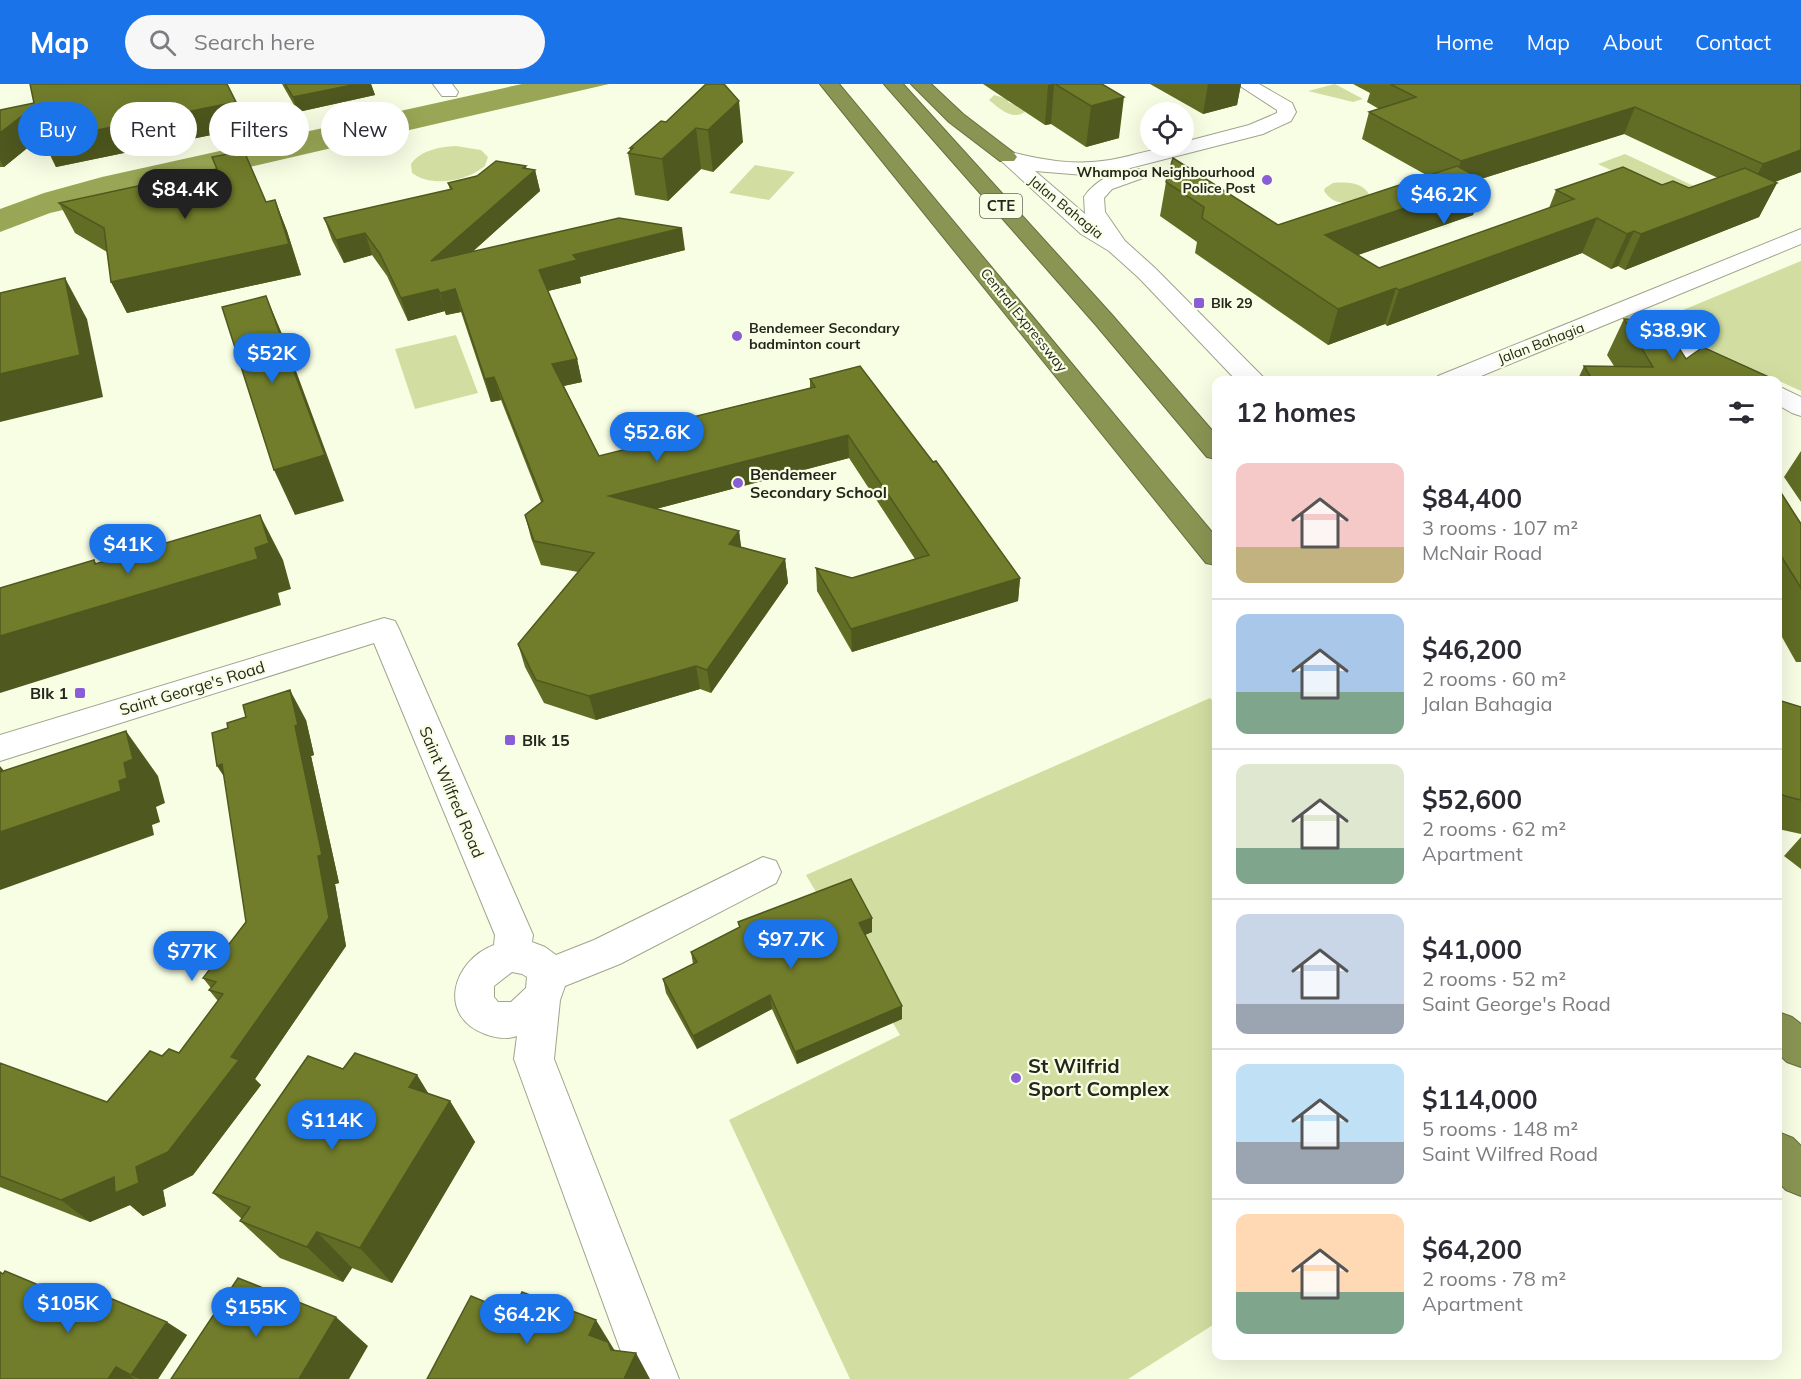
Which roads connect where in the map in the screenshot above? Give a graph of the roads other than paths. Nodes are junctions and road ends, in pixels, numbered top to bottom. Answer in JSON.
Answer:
{"nodes":[{"id":1,"x":830,"y":84,"type":"edge"},
{"id":2,"x":893,"y":84,"type":"edge"},
{"id":3,"x":920,"y":84,"type":"edge"},
{"id":4,"x":1246,"y":84,"type":"edge"},
{"id":5,"x":1268,"y":84,"type":"edge"},
{"id":6,"x":1007,"y":157,"type":"junction"},
{"id":7,"x":1801,"y":236,"type":"edge"},
{"id":8,"x":1117,"y":246,"type":"junction"},
{"id":9,"x":1608,"y":317,"type":"junction"},
{"id":10,"x":1246,"y":376,"type":"edge"},
{"id":11,"x":1460,"y":376,"type":"edge"},
{"id":12,"x":1717,"y":376,"type":"edge"},
{"id":13,"x":1740,"y":376,"type":"edge"},
{"id":14,"x":1782,"y":396,"type":"edge"},
{"id":15,"x":1782,"y":407,"type":"edge"},
{"id":16,"x":1801,"y":408,"type":"edge"},
{"id":17,"x":1801,"y":413,"type":"edge"},
{"id":18,"x":1212,"y":446,"type":"edge"},
{"id":19,"x":1212,"y":551,"type":"edge"},
{"id":20,"x":384,"y":629,"type":"joint"},
{"id":21,"x":0,"y":748,"type":"edge"},
{"id":22,"x":763,"y":872,"type":"dead end"},
{"id":23,"x":512,"y":956,"type":"junction"},
{"id":24,"x":544,"y":989,"type":"junction"},
{"id":25,"x":484,"y":1016,"type":"junction"},
{"id":26,"x":1782,"y":1033,"type":"edge"},
{"id":27,"x":1801,"y":1049,"type":"edge"},
{"id":28,"x":534,"y":1059,"type":"junction"},
{"id":29,"x":1782,"y":1157,"type":"edge"},
{"id":30,"x":1801,"y":1174,"type":"edge"},
{"id":31,"x":656,"y":1379,"type":"edge"}],
"edges":[{"from":1,"to":19,"type":"highway","name":"Central Expressway"},
{"from":2,"to":18,"type":"highway","number":"CTE"},
{"from":3,"to":6,"type":"highway"},
{"from":4,"to":6,"type":"street"},
{"from":5,"to":8,"type":"street"},
{"from":6,"to":8,"type":"street","name":"Jalan Bahagia"},
{"from":7,"to":9,"type":"street","name":"Jalan Bahagia"},
{"from":8,"to":10,"type":"street","name":"Jalan Bahagia"},
{"from":9,"to":11,"type":"street","name":"Jalan Bahagia"},
{"from":9,"to":12,"type":"street"},
{"from":9,"to":13,"type":"street"},
{"from":14,"to":16,"type":"street"},
{"from":15,"to":17,"type":"street"},
{"from":20,"to":21,"type":"street","name":"Saint George's Road"},
{"from":20,"to":23,"type":"street","name":"Saint Wilfred Road"},
{"from":22,"to":24,"type":"street"},
{"from":23,"to":24,"type":"street"},
{"from":23,"to":25,"type":"street"},
{"from":24,"to":25,"type":"street"},
{"from":24,"to":28,"type":"street"},
{"from":25,"to":28,"type":"street"},
{"from":26,"to":27,"type":"highway"},
{"from":28,"to":31,"type":"street"},
{"from":29,"to":30,"type":"highway"}]}
